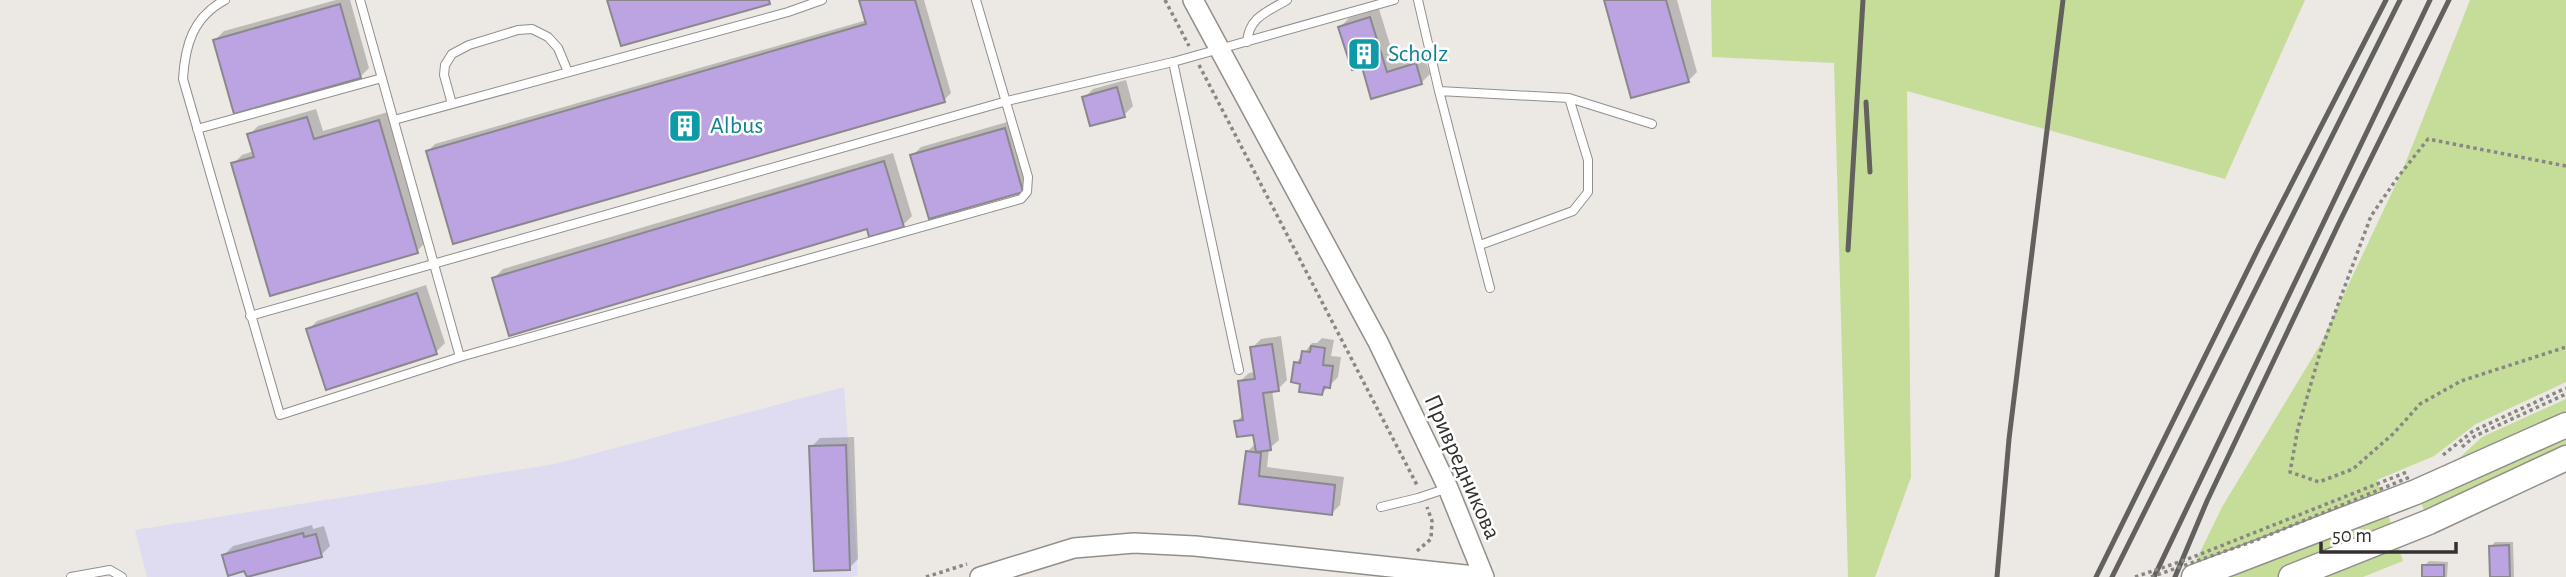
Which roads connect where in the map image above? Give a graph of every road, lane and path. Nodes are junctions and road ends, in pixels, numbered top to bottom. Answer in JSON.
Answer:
{"nodes":[{"id":1,"x":225,"y":0,"type":"edge"},
{"id":2,"x":360,"y":0,"type":"edge"},
{"id":3,"x":785,"y":0,"type":"edge"},
{"id":4,"x":822,"y":0,"type":"edge"},
{"id":5,"x":976,"y":0,"type":"edge"},
{"id":6,"x":1165,"y":0,"type":"edge"},
{"id":7,"x":1194,"y":0,"type":"edge"},
{"id":8,"x":1287,"y":0,"type":"edge"},
{"id":9,"x":1394,"y":0,"type":"edge"},
{"id":10,"x":1418,"y":0,"type":"edge"},
{"id":11,"x":788,"y":12,"type":"junction"},
{"id":12,"x":1247,"y":42,"type":"junction"},
{"id":13,"x":1220,"y":50,"type":"junction"},
{"id":14,"x":1194,"y":56,"type":"junction"},
{"id":15,"x":1172,"y":62,"type":"junction"},
{"id":16,"x":568,"y":72,"type":"junction"},
{"id":17,"x":382,"y":78,"type":"junction"},
{"id":18,"x":1438,"y":91,"type":"junction"},
{"id":19,"x":1569,"y":99,"type":"junction"},
{"id":20,"x":1007,"y":102,"type":"junction"},
{"id":21,"x":452,"y":104,"type":"junction"},
{"id":22,"x":394,"y":120,"type":"junction"},
{"id":23,"x":1652,"y":124,"type":"dead end"},
{"id":24,"x":197,"y":129,"type":"junction"},
{"id":25,"x":2566,"y":166,"type":"edge"},
{"id":26,"x":1480,"y":245,"type":"junction"},
{"id":27,"x":434,"y":263,"type":"junction"},
{"id":28,"x":1490,"y":288,"type":"dead end"},
{"id":29,"x":250,"y":316,"type":"junction"},
{"id":30,"x":2566,"y":347,"type":"edge"},
{"id":31,"x":460,"y":357,"type":"junction"},
{"id":32,"x":1239,"y":370,"type":"dead end"},
{"id":33,"x":2566,"y":387,"type":"edge"},
{"id":34,"x":2566,"y":394,"type":"edge"},
{"id":35,"x":2566,"y":425,"type":"edge"},
{"id":36,"x":2458,"y":451,"type":"dead end"},
{"id":37,"x":2439,"y":458,"type":"dead end"},
{"id":38,"x":2566,"y":458,"type":"edge"},
{"id":39,"x":2414,"y":477,"type":"junction"},
{"id":40,"x":1448,"y":488,"type":"junction"},
{"id":41,"x":1423,"y":496,"type":"junction"},
{"id":42,"x":1381,"y":507,"type":"dead end"},
{"id":43,"x":1410,"y":552,"type":"dead end"},
{"id":44,"x":978,"y":569,"type":"edge"},
{"id":45,"x":71,"y":577,"type":"edge"},
{"id":46,"x":122,"y":577,"type":"edge"},
{"id":47,"x":926,"y":577,"type":"edge"},
{"id":48,"x":2135,"y":577,"type":"edge"},
{"id":49,"x":2151,"y":577,"type":"edge"},
{"id":50,"x":2194,"y":577,"type":"edge"},
{"id":51,"x":2291,"y":577,"type":"edge"}],
"edges":[{"from":1,"to":24,"type":"lane"},
{"from":2,"to":17,"type":"lane"},
{"from":3,"to":11,"type":"lane"},
{"from":4,"to":11,"type":"lane"},
{"from":5,"to":20,"type":"lane"},
{"from":6,"to":14,"type":"path"},
{"from":7,"to":13,"type":"street","name":"Привредникова"},
{"from":8,"to":12,"type":"lane"},
{"from":9,"to":12,"type":"lane"},
{"from":10,"to":18,"type":"lane"},
{"from":11,"to":16,"type":"lane"},
{"from":12,"to":13,"type":"lane"},
{"from":13,"to":14,"type":"lane"},
{"from":13,"to":40,"type":"street","name":"Привредникова"},
{"from":14,"to":15,"type":"lane"},
{"from":14,"to":41,"type":"path"},
{"from":15,"to":20,"type":"lane"},
{"from":15,"to":32,"type":"lane"},
{"from":16,"to":21,"type":"lane"},
{"from":16,"to":21,"type":"lane"},
{"from":17,"to":22,"type":"lane"},
{"from":17,"to":24,"type":"lane"},
{"from":18,"to":19,"type":"lane"},
{"from":18,"to":26,"type":"lane"},
{"from":19,"to":23,"type":"lane"},
{"from":19,"to":26,"type":"lane"},
{"from":20,"to":27,"type":"lane"},
{"from":20,"to":31,"type":"lane"},
{"from":21,"to":22,"type":"lane"},
{"from":22,"to":27,"type":"lane"},
{"from":24,"to":29,"type":"lane"},
{"from":25,"to":30,"type":"path"},
{"from":26,"to":28,"type":"lane"},
{"from":27,"to":29,"type":"lane"},
{"from":27,"to":31,"type":"lane"},
{"from":29,"to":31,"type":"lane"},
{"from":33,"to":37,"type":"path"},
{"from":34,"to":36,"type":"path"},
{"from":35,"to":39,"type":"main road"},
{"from":38,"to":51,"type":"main road"},
{"from":39,"to":48,"type":"path","bridge":true},
{"from":39,"to":49,"type":"path","bridge":true},
{"from":39,"to":50,"type":"main road"},
{"from":40,"to":41,"type":"lane"},
{"from":40,"to":44,"type":"street","name":"Привредникова"},
{"from":41,"to":42,"type":"lane"},
{"from":41,"to":43,"type":"path"},
{"from":44,"to":47,"type":"path"},
{"from":45,"to":46,"type":"lane"}]}
